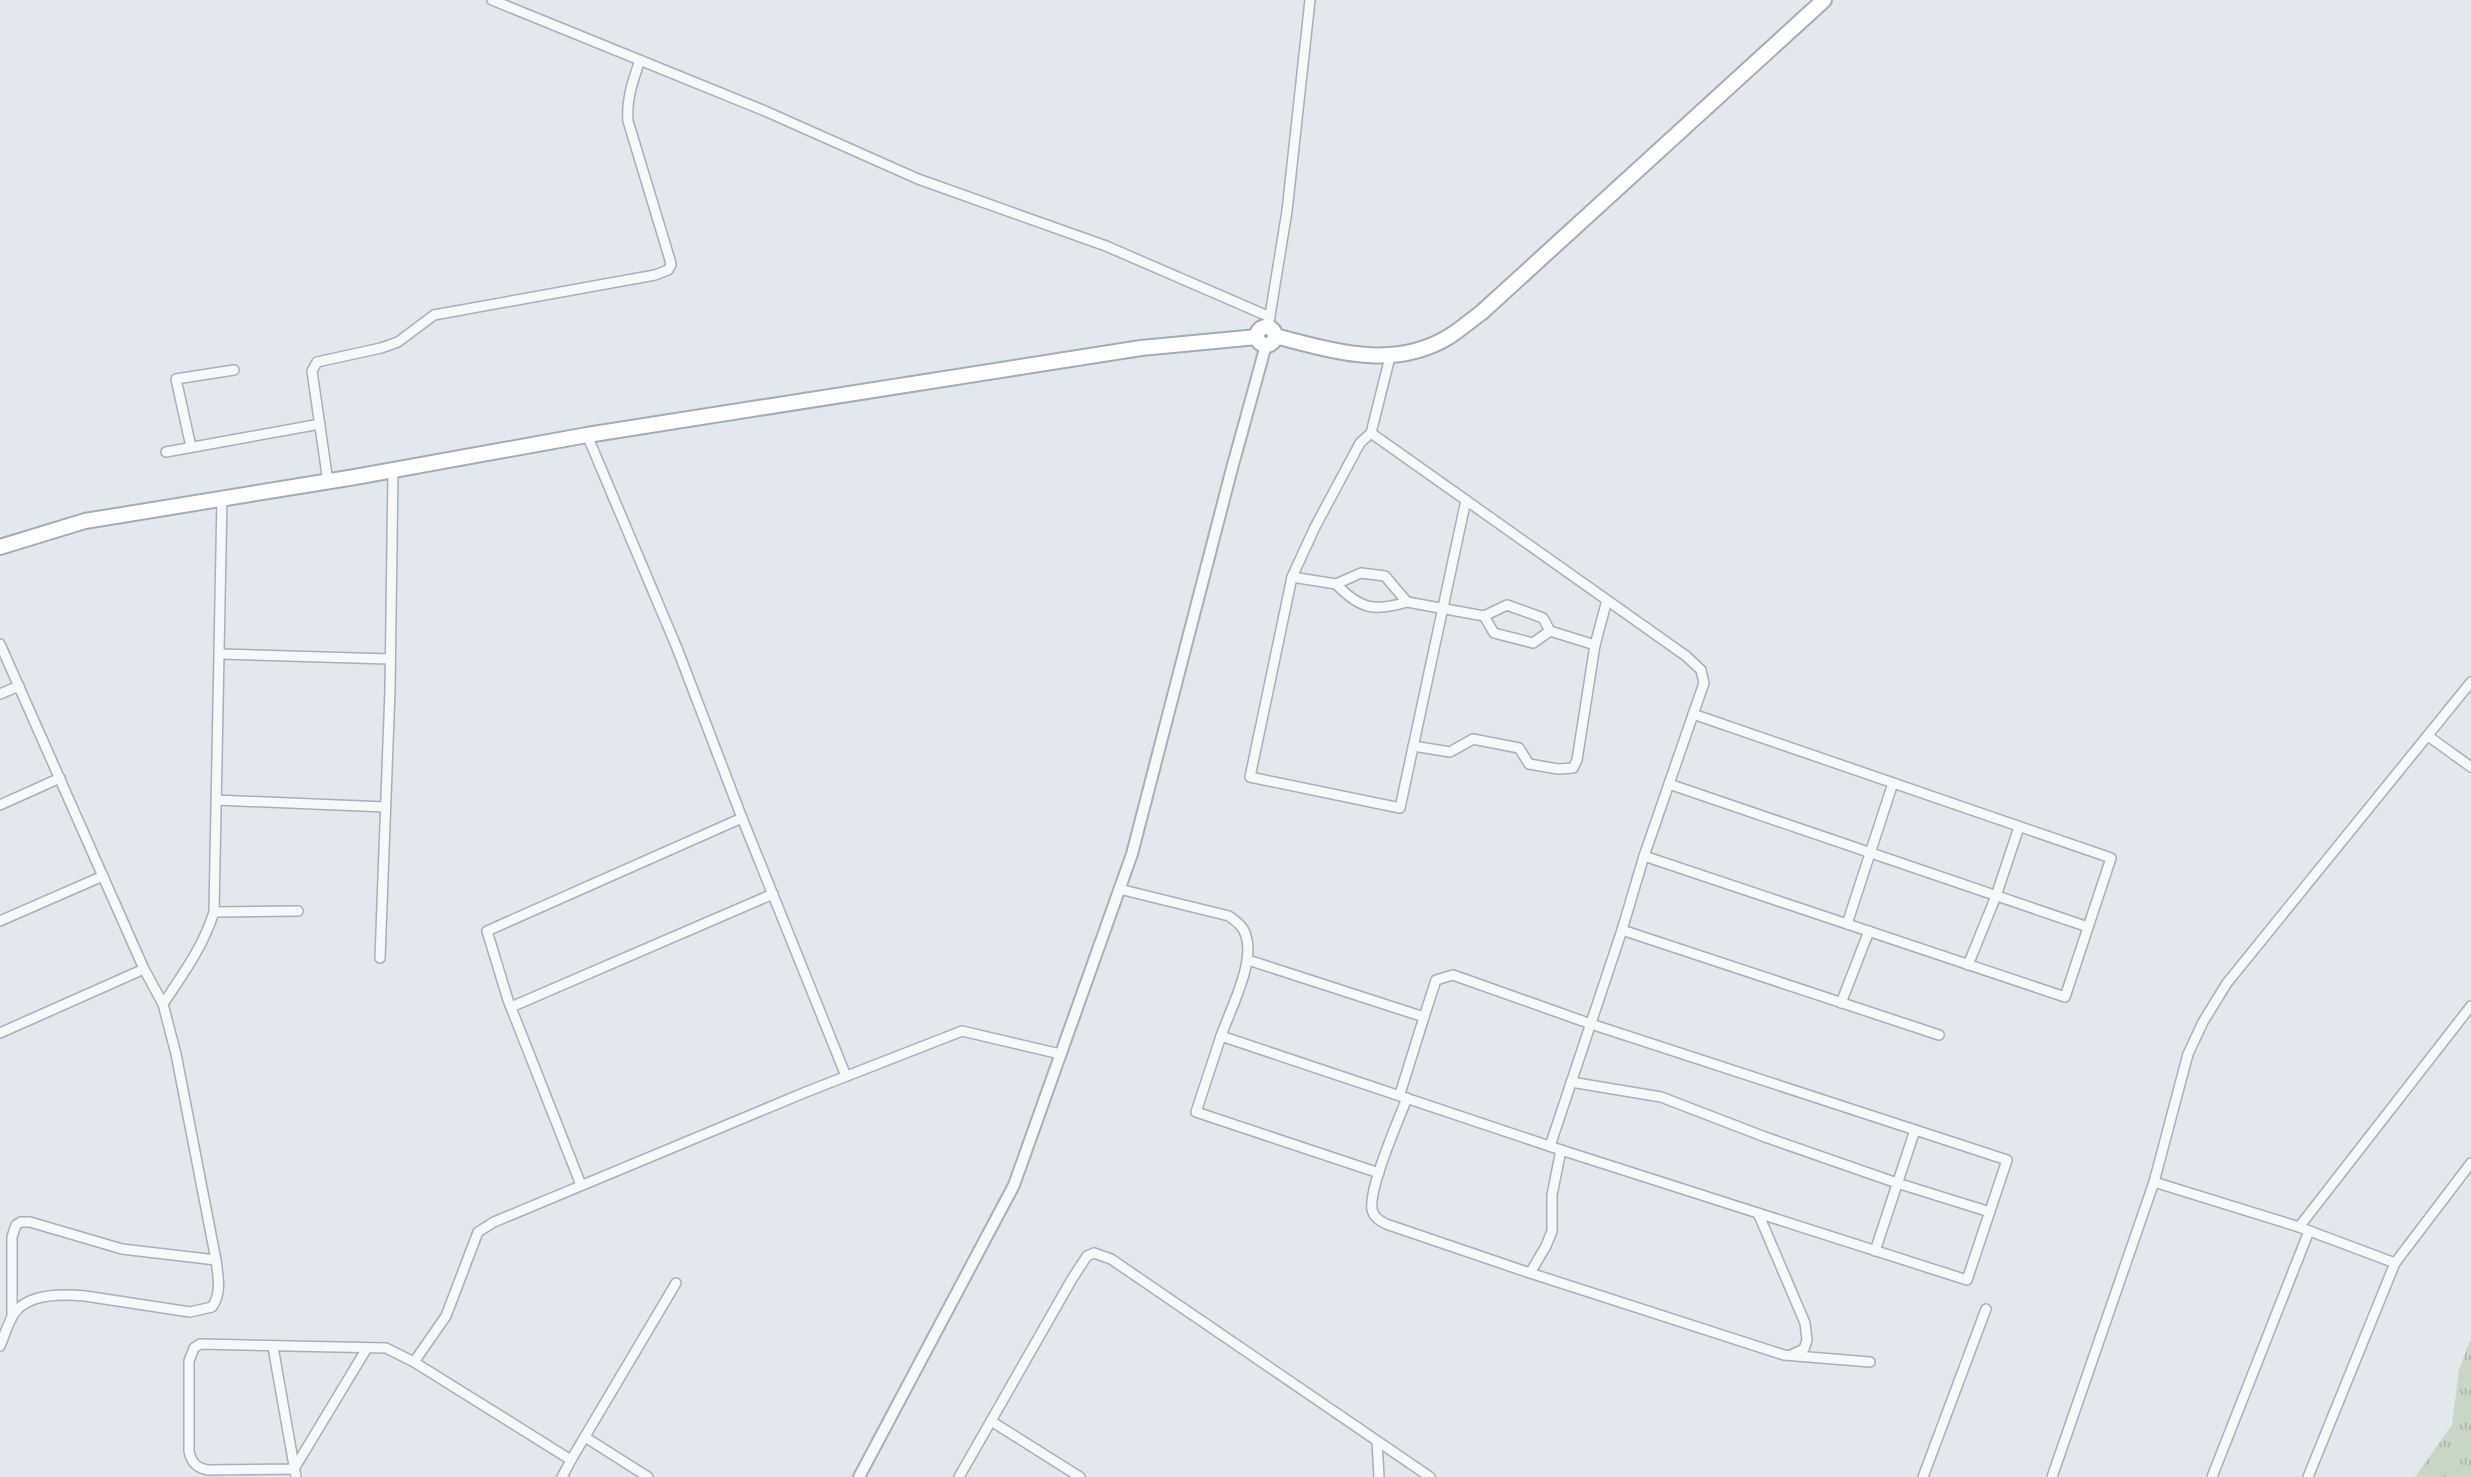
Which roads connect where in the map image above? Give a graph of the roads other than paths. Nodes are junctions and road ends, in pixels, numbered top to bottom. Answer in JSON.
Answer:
{"nodes":[{"id":1,"x":492,"y":0,"type":"edge"},
{"id":2,"x":1310,"y":0,"type":"edge"},
{"id":3,"x":1824,"y":0,"type":"edge"},
{"id":4,"x":640,"y":60,"type":"junction"},
{"id":5,"x":1267,"y":333,"type":"junction"},
{"id":6,"x":1390,"y":357,"type":"junction"},
{"id":7,"x":234,"y":370,"type":"dead end"},
{"id":8,"x":320,"y":424,"type":"junction"},
{"id":9,"x":1371,"y":433,"type":"junction"},
{"id":10,"x":587,"y":435,"type":"junction"},
{"id":11,"x":191,"y":447,"type":"junction"},
{"id":12,"x":166,"y":452,"type":"dead end"},
{"id":13,"x":393,"y":470,"type":"junction"},
{"id":14,"x":328,"y":482,"type":"junction"},
{"id":15,"x":222,"y":498,"type":"junction"},
{"id":16,"x":1466,"y":500,"type":"junction"},
{"id":17,"x":0,"y":547,"type":"edge"},
{"id":18,"x":1292,"y":577,"type":"junction"},
{"id":19,"x":1336,"y":584,"type":"junction"},
{"id":20,"x":1607,"y":600,"type":"junction"},
{"id":21,"x":1407,"y":602,"type":"junction"},
{"id":22,"x":1443,"y":607,"type":"junction"},
{"id":23,"x":1484,"y":616,"type":"junction"},
{"id":24,"x":1550,"y":632,"type":"junction"},
{"id":25,"x":0,"y":644,"type":"edge"},
{"id":26,"x":1595,"y":645,"type":"junction"},
{"id":27,"x":220,"y":654,"type":"junction"},
{"id":28,"x":390,"y":659,"type":"junction"},
{"id":29,"x":2471,"y":682,"type":"edge"},
{"id":30,"x":19,"y":686,"type":"junction"},
{"id":31,"x":0,"y":694,"type":"edge"},
{"id":32,"x":1693,"y":714,"type":"junction"},
{"id":33,"x":2428,"y":736,"type":"junction"},
{"id":34,"x":1413,"y":746,"type":"junction"},
{"id":35,"x":2471,"y":767,"type":"edge"},
{"id":36,"x":60,"y":778,"type":"junction"},
{"id":37,"x":1893,"y":783,"type":"junction"},
{"id":38,"x":1669,"y":784,"type":"junction"},
{"id":39,"x":216,"y":800,"type":"junction"},
{"id":40,"x":0,"y":805,"type":"edge"},
{"id":41,"x":385,"y":807,"type":"junction"},
{"id":42,"x":742,"y":818,"type":"junction"},
{"id":43,"x":2020,"y":827,"type":"junction"},
{"id":44,"x":1869,"y":852,"type":"junction"},
{"id":45,"x":1644,"y":856,"type":"junction"},
{"id":46,"x":103,"y":876,"type":"junction"},
{"id":47,"x":1119,"y":889,"type":"junction"},
{"id":48,"x":773,"y":894,"type":"junction"},
{"id":49,"x":1996,"y":895,"type":"junction"},
{"id":50,"x":214,"y":912,"type":"junction"},
{"id":51,"x":298,"y":912,"type":"dead end"},
{"id":52,"x":0,"y":921,"type":"edge"},
{"id":53,"x":1847,"y":924,"type":"junction"},
{"id":54,"x":2088,"y":927,"type":"junction"},
{"id":55,"x":1622,"y":930,"type":"junction"},
{"id":56,"x":1869,"y":931,"type":"junction"},
{"id":57,"x":380,"y":958,"type":"dead end"},
{"id":58,"x":1248,"y":960,"type":"junction"},
{"id":59,"x":1968,"y":965,"type":"junction"},
{"id":60,"x":144,"y":969,"type":"junction"},
{"id":61,"x":1841,"y":1003,"type":"junction"},
{"id":62,"x":163,"y":1004,"type":"junction"},
{"id":63,"x":2471,"y":1006,"type":"edge"},
{"id":64,"x":510,"y":1007,"type":"junction"},
{"id":65,"x":1424,"y":1017,"type":"junction"},
{"id":66,"x":1591,"y":1024,"type":"junction"},
{"id":67,"x":0,"y":1033,"type":"edge"},
{"id":68,"x":1939,"y":1035,"type":"dead end"},
{"id":69,"x":1221,"y":1036,"type":"junction"},
{"id":70,"x":1060,"y":1054,"type":"junction"},
{"id":71,"x":846,"y":1076,"type":"junction"},
{"id":72,"x":1572,"y":1082,"type":"junction"},
{"id":73,"x":1404,"y":1096,"type":"junction"},
{"id":74,"x":1915,"y":1130,"type":"junction"},
{"id":75,"x":1550,"y":1146,"type":"junction"},
{"id":76,"x":1561,"y":1150,"type":"junction"},
{"id":77,"x":2471,"y":1163,"type":"edge"},
{"id":78,"x":1379,"y":1172,"type":"junction"},
{"id":79,"x":2154,"y":1182,"type":"junction"},
{"id":80,"x":1898,"y":1183,"type":"junction"},
{"id":81,"x":580,"y":1185,"type":"junction"},
{"id":82,"x":1990,"y":1212,"type":"junction"},
{"id":83,"x":1758,"y":1213,"type":"junction"},
{"id":84,"x":2299,"y":1227,"type":"junction"},
{"id":85,"x":2309,"y":1231,"type":"junction"},
{"id":86,"x":1875,"y":1251,"type":"junction"},
{"id":87,"x":216,"y":1260,"type":"junction"},
{"id":88,"x":2395,"y":1263,"type":"junction"},
{"id":89,"x":1530,"y":1273,"type":"junction"},
{"id":90,"x":676,"y":1283,"type":"dead end"},
{"id":91,"x":1986,"y":1310,"type":"dead end"},
{"id":92,"x":12,"y":1318,"type":"junction"},
{"id":93,"x":0,"y":1346,"type":"edge"},
{"id":94,"x":274,"y":1347,"type":"junction"},
{"id":95,"x":367,"y":1348,"type":"junction"},
{"id":96,"x":1784,"y":1355,"type":"junction"},
{"id":97,"x":414,"y":1362,"type":"junction"},
{"id":98,"x":1870,"y":1362,"type":"dead end"},
{"id":99,"x":991,"y":1421,"type":"junction"},
{"id":100,"x":585,"y":1437,"type":"junction"},
{"id":101,"x":1377,"y":1441,"type":"junction"},
{"id":102,"x":571,"y":1460,"type":"junction"},
{"id":103,"x":295,"y":1473,"type":"edge"},
{"id":104,"x":562,"y":1477,"type":"edge"},
{"id":105,"x":648,"y":1477,"type":"edge"},
{"id":106,"x":859,"y":1477,"type":"edge"},
{"id":107,"x":959,"y":1477,"type":"edge"},
{"id":108,"x":1080,"y":1477,"type":"edge"},
{"id":109,"x":1379,"y":1477,"type":"edge"},
{"id":110,"x":1430,"y":1477,"type":"edge"},
{"id":111,"x":1923,"y":1477,"type":"edge"},
{"id":112,"x":2052,"y":1477,"type":"edge"},
{"id":113,"x":2211,"y":1477,"type":"edge"},
{"id":114,"x":2308,"y":1477,"type":"edge"}],
"edges":[{"from":1,"to":4,"type":"street"},
{"from":2,"to":5,"type":"street"},
{"from":3,"to":6,"type":"main road"},
{"from":4,"to":5,"type":"street"},
{"from":4,"to":8,"type":"street"},
{"from":5,"to":6,"type":"main road"},
{"from":5,"to":10,"type":"main road"},
{"from":5,"to":47,"type":"street"},
{"from":6,"to":9,"type":"street"},
{"from":7,"to":11,"type":"street"},
{"from":8,"to":11,"type":"street"},
{"from":8,"to":14,"type":"street"},
{"from":9,"to":16,"type":"street"},
{"from":9,"to":18,"type":"street"},
{"from":10,"to":13,"type":"main road"},
{"from":10,"to":42,"type":"street"},
{"from":11,"to":12,"type":"street"},
{"from":13,"to":14,"type":"main road"},
{"from":13,"to":28,"type":"street"},
{"from":14,"to":15,"type":"main road"},
{"from":15,"to":17,"type":"main road"},
{"from":15,"to":27,"type":"street"},
{"from":16,"to":20,"type":"street"},
{"from":16,"to":22,"type":"street"},
{"from":18,"to":19,"type":"street"},
{"from":18,"to":34,"type":"street"},
{"from":19,"to":21,"type":"street"},
{"from":19,"to":21,"type":"street"},
{"from":20,"to":26,"type":"street"},
{"from":20,"to":32,"type":"street"},
{"from":21,"to":22,"type":"street"},
{"from":22,"to":23,"type":"street"},
{"from":22,"to":34,"type":"street"},
{"from":23,"to":24,"type":"street"},
{"from":23,"to":24,"type":"street"},
{"from":24,"to":26,"type":"street"},
{"from":25,"to":30,"type":"street"},
{"from":26,"to":34,"type":"street"},
{"from":27,"to":28,"type":"street"},
{"from":27,"to":39,"type":"street"},
{"from":28,"to":41,"type":"street"},
{"from":29,"to":33,"type":"street"},
{"from":30,"to":31,"type":"street"},
{"from":30,"to":36,"type":"street"},
{"from":32,"to":37,"type":"street"},
{"from":32,"to":38,"type":"street"},
{"from":33,"to":35,"type":"street"},
{"from":33,"to":79,"type":"street"},
{"from":36,"to":40,"type":"street"},
{"from":36,"to":46,"type":"street"},
{"from":37,"to":43,"type":"street"},
{"from":37,"to":44,"type":"street"},
{"from":38,"to":44,"type":"street"},
{"from":38,"to":45,"type":"street"},
{"from":39,"to":41,"type":"street"},
{"from":39,"to":50,"type":"street"},
{"from":41,"to":57,"type":"street"},
{"from":42,"to":48,"type":"street"},
{"from":42,"to":64,"type":"street"},
{"from":43,"to":49,"type":"street"},
{"from":43,"to":54,"type":"street"},
{"from":44,"to":49,"type":"street"},
{"from":44,"to":53,"type":"street"},
{"from":45,"to":53,"type":"street"},
{"from":45,"to":55,"type":"street"},
{"from":46,"to":52,"type":"street"},
{"from":46,"to":60,"type":"street"},
{"from":47,"to":58,"type":"street"},
{"from":47,"to":70,"type":"street"},
{"from":48,"to":64,"type":"street"},
{"from":48,"to":71,"type":"street"},
{"from":49,"to":54,"type":"street"},
{"from":49,"to":59,"type":"street"},
{"from":50,"to":51,"type":"street"},
{"from":50,"to":62,"type":"street"},
{"from":53,"to":56,"type":"street"},
{"from":54,"to":59,"type":"street"},
{"from":55,"to":61,"type":"street"},
{"from":55,"to":66,"type":"street"},
{"from":56,"to":59,"type":"street"},
{"from":56,"to":61,"type":"street"},
{"from":58,"to":65,"type":"street"},
{"from":58,"to":69,"type":"street"},
{"from":60,"to":62,"type":"street"},
{"from":60,"to":67,"type":"street"},
{"from":61,"to":68,"type":"street"},
{"from":62,"to":87,"type":"street"},
{"from":63,"to":84,"type":"street"},
{"from":64,"to":81,"type":"street"},
{"from":65,"to":66,"type":"street"},
{"from":65,"to":73,"type":"street"},
{"from":66,"to":72,"type":"street"},
{"from":66,"to":74,"type":"street"},
{"from":69,"to":73,"type":"street"},
{"from":69,"to":78,"type":"street"},
{"from":70,"to":71,"type":"street"},
{"from":70,"to":106,"type":"street"},
{"from":71,"to":81,"type":"street"},
{"from":72,"to":75,"type":"street"},
{"from":72,"to":80,"type":"street"},
{"from":73,"to":75,"type":"street"},
{"from":73,"to":78,"type":"street"},
{"from":74,"to":80,"type":"street"},
{"from":74,"to":82,"type":"street"},
{"from":75,"to":76,"type":"street"},
{"from":76,"to":83,"type":"street"},
{"from":76,"to":89,"type":"street"},
{"from":77,"to":88,"type":"street"},
{"from":78,"to":89,"type":"street"},
{"from":79,"to":84,"type":"street"},
{"from":79,"to":112,"type":"street"},
{"from":80,"to":82,"type":"street"},
{"from":80,"to":86,"type":"street"},
{"from":81,"to":97,"type":"street"},
{"from":82,"to":86,"type":"street"},
{"from":83,"to":86,"type":"street"},
{"from":83,"to":96,"type":"street"},
{"from":84,"to":85,"type":"street"},
{"from":85,"to":88,"type":"street"},
{"from":85,"to":113,"type":"street"},
{"from":87,"to":92,"type":"street"},
{"from":87,"to":92,"type":"street"},
{"from":88,"to":114,"type":"street"},
{"from":89,"to":96,"type":"street"},
{"from":90,"to":100,"type":"street"},
{"from":91,"to":111,"type":"street"},
{"from":92,"to":93,"type":"street"},
{"from":94,"to":95,"type":"street"},
{"from":94,"to":103,"type":"street"},
{"from":94,"to":103,"type":"street"},
{"from":95,"to":97,"type":"street"},
{"from":95,"to":103,"type":"street"},
{"from":96,"to":98,"type":"street"},
{"from":97,"to":102,"type":"street"},
{"from":99,"to":101,"type":"street"},
{"from":99,"to":107,"type":"street"},
{"from":99,"to":108,"type":"street"},
{"from":100,"to":102,"type":"street"},
{"from":100,"to":105,"type":"street"},
{"from":101,"to":109,"type":"street"},
{"from":101,"to":110,"type":"street"},
{"from":102,"to":104,"type":"street"}]}
